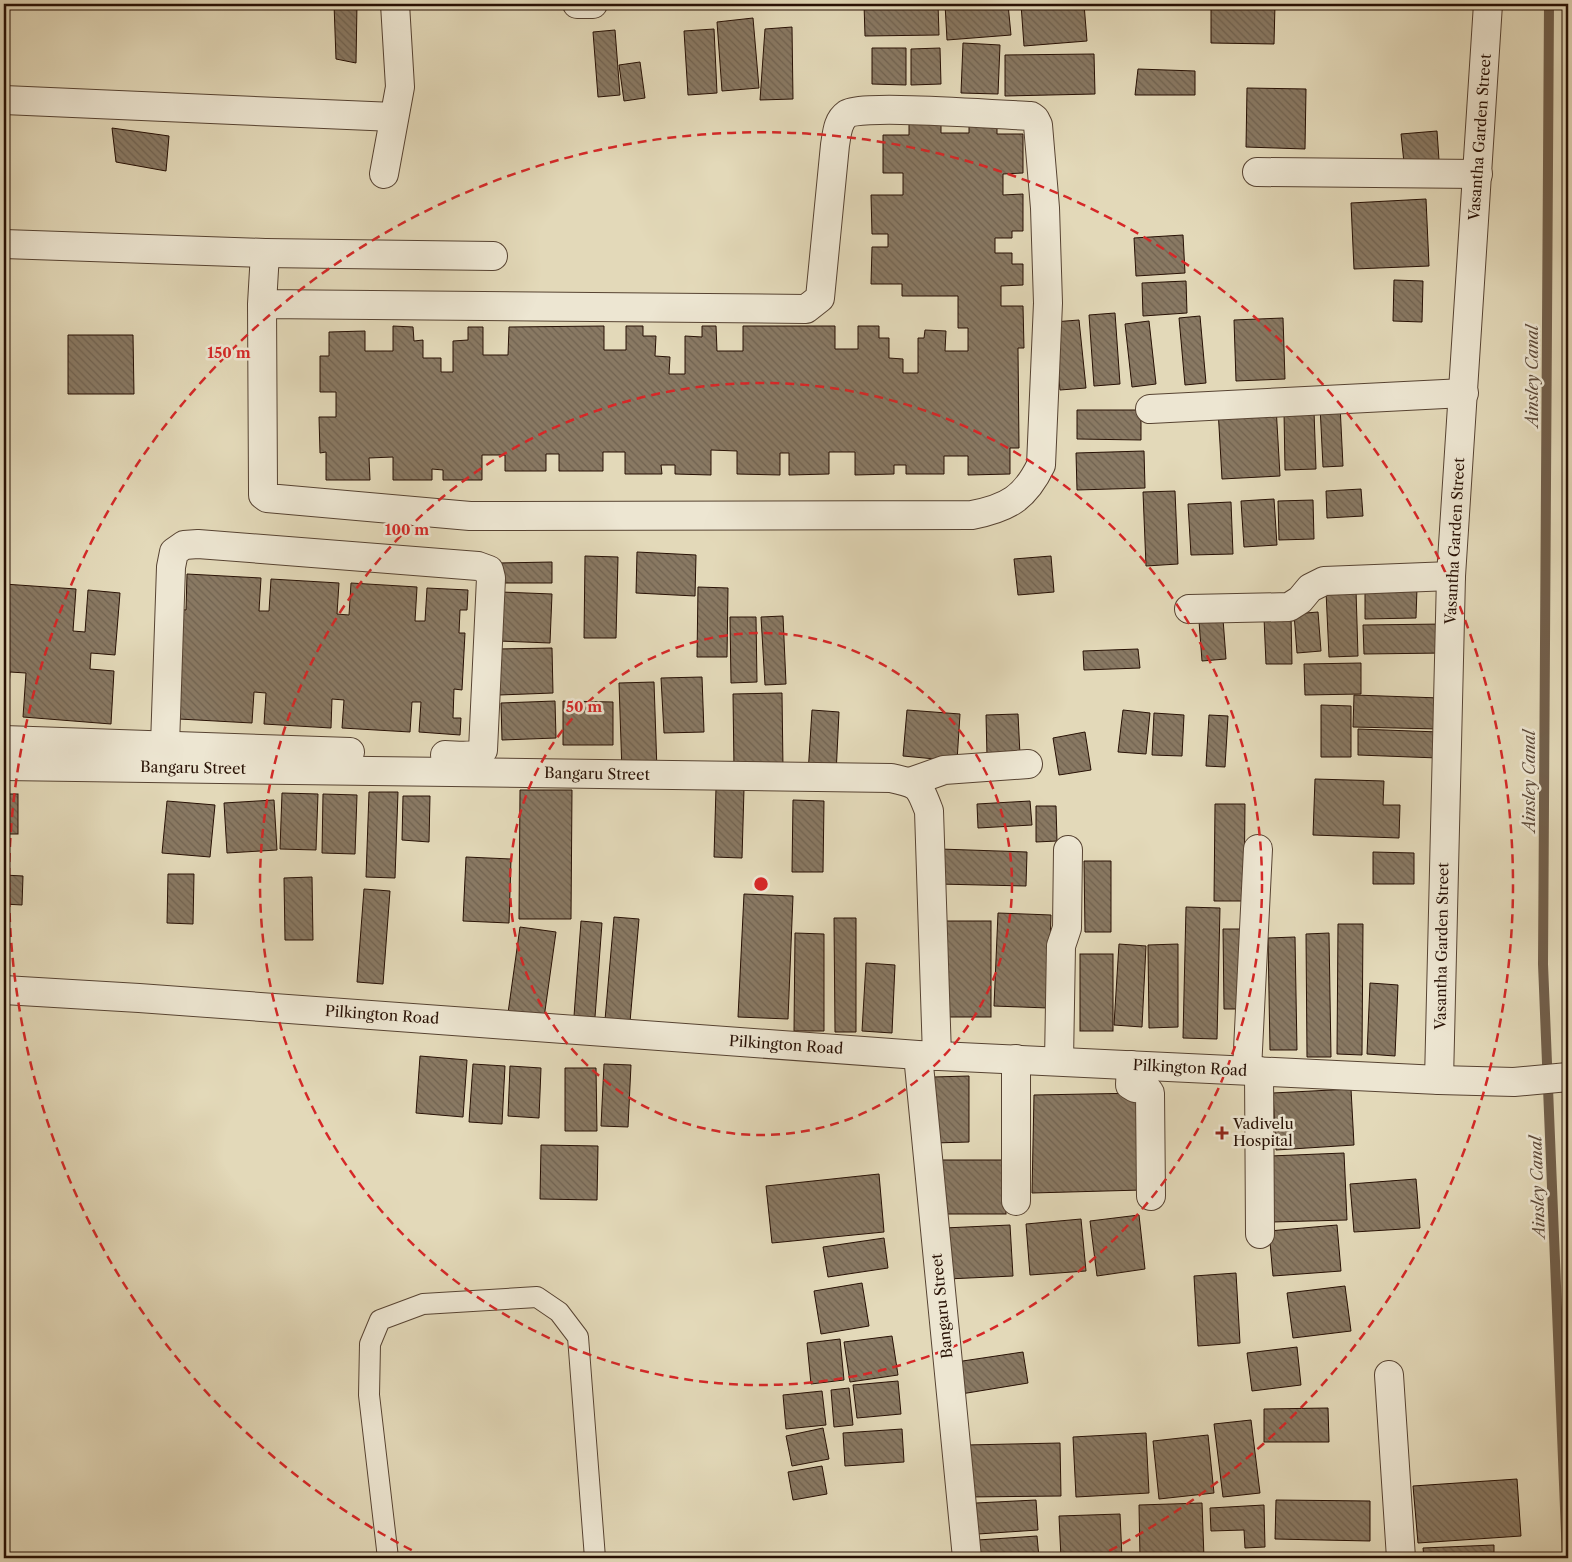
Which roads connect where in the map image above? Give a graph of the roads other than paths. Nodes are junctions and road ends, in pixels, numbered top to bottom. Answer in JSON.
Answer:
{"nodes":[{"id":1,"x":395,"y":4,"type":"edge"},
{"id":2,"x":577,"y":4,"type":"edge"},
{"id":3,"x":592,"y":4,"type":"edge"},
{"id":4,"x":1488,"y":4,"type":"edge"},
{"id":5,"x":4,"y":100,"type":"edge"},
{"id":6,"x":394,"y":117,"type":"junction"},
{"id":7,"x":1257,"y":172,"type":"dead end"},
{"id":8,"x":384,"y":174,"type":"dead end"},
{"id":9,"x":1478,"y":174,"type":"junction"},
{"id":10,"x":4,"y":244,"type":"edge"},
{"id":11,"x":265,"y":252,"type":"junction"},
{"id":12,"x":493,"y":256,"type":"dead end"},
{"id":13,"x":262,"y":304,"type":"junction"},
{"id":14,"x":1464,"y":393,"type":"junction"},
{"id":15,"x":1150,"y":409,"type":"dead end"},
{"id":16,"x":1451,"y":576,"type":"junction"},
{"id":17,"x":1190,"y":609,"type":"dead end"},
{"id":18,"x":4,"y":740,"type":"edge"},
{"id":19,"x":165,"y":745,"type":"junction"},
{"id":20,"x":1028,"y":764,"type":"dead end"},
{"id":21,"x":4,"y":766,"type":"edge"},
{"id":22,"x":910,"y":782,"type":"junction"},
{"id":23,"x":1258,"y":849,"type":"dead end"},
{"id":24,"x":1068,"y":850,"type":"dead end"},
{"id":25,"x":4,"y":990,"type":"edge"},
{"id":26,"x":927,"y":1055,"type":"junction"},
{"id":27,"x":1016,"y":1060,"type":"junction"},
{"id":28,"x":1059,"y":1061,"type":"junction"},
{"id":29,"x":1131,"y":1064,"type":"junction"},
{"id":30,"x":1253,"y":1071,"type":"junction"},
{"id":31,"x":1568,"y":1077,"type":"edge"},
{"id":32,"x":1439,"y":1080,"type":"junction"},
{"id":33,"x":1151,"y":1196,"type":"dead end"},
{"id":34,"x":1016,"y":1201,"type":"dead end"},
{"id":35,"x":1260,"y":1234,"type":"dead end"},
{"id":36,"x":1389,"y":1375,"type":"dead end"},
{"id":37,"x":388,"y":1558,"type":"edge"},
{"id":38,"x":596,"y":1558,"type":"edge"},
{"id":39,"x":967,"y":1558,"type":"edge"},
{"id":40,"x":1401,"y":1558,"type":"edge"}],
"edges":[{"from":1,"to":6,"type":"street"},
{"from":2,"to":3,"type":"street"},
{"from":4,"to":9,"type":"street","name":"Vasantha Garden Street"},
{"from":5,"to":6,"type":"street"},
{"from":6,"to":8,"type":"street"},
{"from":7,"to":9,"type":"street"},
{"from":9,"to":14,"type":"street","name":"Vasantha Garden Street"},
{"from":10,"to":11,"type":"street"},
{"from":11,"to":12,"type":"street"},
{"from":11,"to":13,"type":"street"},
{"from":13,"to":13,"type":"street"},
{"from":14,"to":15,"type":"street"},
{"from":14,"to":16,"type":"street","name":"Vasantha Garden Street"},
{"from":16,"to":17,"type":"street"},
{"from":16,"to":32,"type":"street","name":"Vasantha Garden Street"},
{"from":18,"to":19,"type":"street"},
{"from":19,"to":19,"type":"street"},
{"from":20,"to":22,"type":"street"},
{"from":21,"to":22,"type":"street","name":"Bangaru Street"},
{"from":22,"to":26,"type":"street","name":"Bangaru Street"},
{"from":23,"to":30,"type":"street"},
{"from":24,"to":28,"type":"street"},
{"from":25,"to":26,"type":"street","name":"Pilkington Road"},
{"from":26,"to":27,"type":"street","name":"Pilkington Road"},
{"from":26,"to":39,"type":"street","name":"Bangaru Street"},
{"from":27,"to":28,"type":"street","name":"Pilkington Road"},
{"from":27,"to":34,"type":"street"},
{"from":28,"to":29,"type":"street","name":"Pilkington Road"},
{"from":29,"to":30,"type":"street","name":"Pilkington Road"},
{"from":29,"to":33,"type":"street"},
{"from":30,"to":32,"type":"street","name":"Pilkington Road"},
{"from":30,"to":35,"type":"street"},
{"from":31,"to":32,"type":"street","name":"Pilkington Road"},
{"from":36,"to":40,"type":"street"},
{"from":37,"to":38,"type":"lane"}]}
